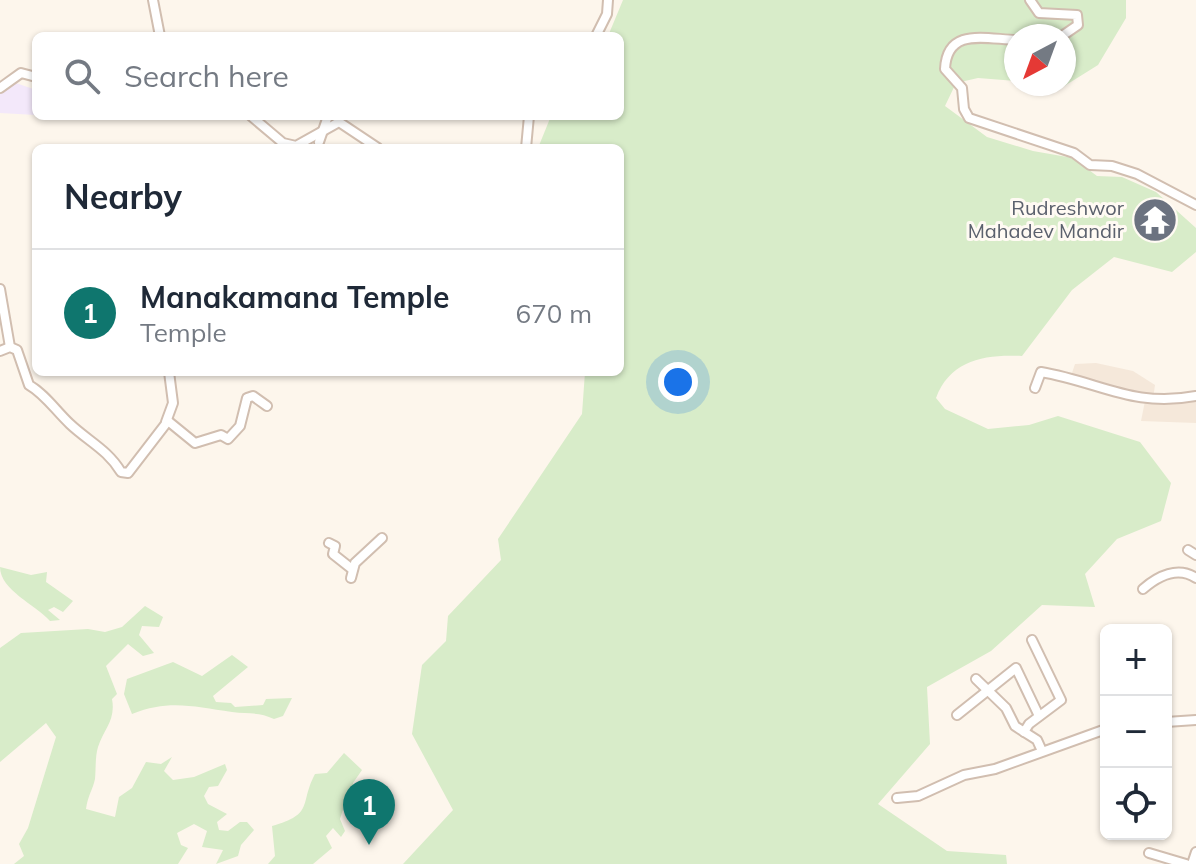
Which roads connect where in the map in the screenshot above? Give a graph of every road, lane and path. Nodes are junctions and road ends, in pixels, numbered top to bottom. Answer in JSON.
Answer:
{"nodes":[{"id":1,"x":153,"y":0,"type":"edge"},
{"id":2,"x":608,"y":0,"type":"edge"},
{"id":3,"x":1030,"y":0,"type":"edge"},
{"id":4,"x":1076,"y":26,"type":"edge"},
{"id":5,"x":159,"y":32,"type":"edge"},
{"id":6,"x":598,"y":32,"type":"edge"},
{"id":7,"x":1004,"y":39,"type":"edge"},
{"id":8,"x":32,"y":76,"type":"edge"},
{"id":9,"x":0,"y":88,"type":"edge"},
{"id":10,"x":256,"y":120,"type":"edge"},
{"id":11,"x":327,"y":120,"type":"edge"},
{"id":12,"x":529,"y":120,"type":"edge"},
{"id":13,"x":323,"y":130,"type":"junction"},
{"id":14,"x":319,"y":142,"type":"dead end"},
{"id":15,"x":287,"y":144,"type":"edge"},
{"id":16,"x":299,"y":144,"type":"edge"},
{"id":17,"x":372,"y":144,"type":"edge"},
{"id":18,"x":526,"y":144,"type":"edge"},
{"id":19,"x":1196,"y":205,"type":"edge"},
{"id":20,"x":0,"y":289,"type":"edge"},
{"id":21,"x":10,"y":347,"type":"junction"},
{"id":22,"x":0,"y":351,"type":"edge"},
{"id":23,"x":170,"y":376,"type":"edge"},
{"id":24,"x":1035,"y":388,"type":"dead end"},
{"id":25,"x":1196,"y":396,"type":"edge"},
{"id":26,"x":267,"y":406,"type":"dead end"},
{"id":27,"x":166,"y":422,"type":"junction"},
{"id":28,"x":382,"y":538,"type":"dead end"},
{"id":29,"x":329,"y":543,"type":"dead end"},
{"id":30,"x":1196,"y":578,"type":"edge"},
{"id":31,"x":1143,"y":589,"type":"dead end"},
{"id":32,"x":1032,"y":640,"type":"dead end"},
{"id":33,"x":976,"y":679,"type":"dead end"},
{"id":34,"x":988,"y":690,"type":"junction"},
{"id":35,"x":957,"y":715,"type":"dead end"},
{"id":36,"x":1039,"y":716,"type":"junction"},
{"id":37,"x":1196,"y":720,"type":"edge"},
{"id":38,"x":1172,"y":722,"type":"edge"},
{"id":39,"x":1100,"y":731,"type":"edge"},
{"id":40,"x":1024,"y":732,"type":"junction"},
{"id":41,"x":1042,"y":751,"type":"junction"},
{"id":42,"x":897,"y":798,"type":"dead end"},
{"id":43,"x":1196,"y":852,"type":"edge"},
{"id":44,"x":1149,"y":853,"type":"dead end"},
{"id":45,"x":1189,"y":864,"type":"edge"}],
"edges":[{"from":1,"to":5,"type":"street"},
{"from":2,"to":6,"type":"street"},
{"from":3,"to":4,"type":"street"},
{"from":7,"to":19,"type":"street"},
{"from":8,"to":9,"type":"street"},
{"from":10,"to":15,"type":"street"},
{"from":11,"to":13,"type":"street"},
{"from":12,"to":18,"type":"street"},
{"from":13,"to":14,"type":"street"},
{"from":13,"to":16,"type":"street"},
{"from":13,"to":17,"type":"street"},
{"from":20,"to":21,"type":"street"},
{"from":21,"to":22,"type":"street"},
{"from":21,"to":27,"type":"street"},
{"from":23,"to":27,"type":"street"},
{"from":24,"to":25,"type":"street"},
{"from":26,"to":27,"type":"street"},
{"from":28,"to":29,"type":"street"},
{"from":30,"to":31,"type":"street"},
{"from":32,"to":36,"type":"street"},
{"from":33,"to":34,"type":"street"},
{"from":34,"to":35,"type":"street"},
{"from":34,"to":36,"type":"street"},
{"from":34,"to":40,"type":"street"},
{"from":36,"to":40,"type":"street"},
{"from":37,"to":38,"type":"street"},
{"from":39,"to":41,"type":"street"},
{"from":40,"to":41,"type":"street"},
{"from":41,"to":42,"type":"street"},
{"from":43,"to":45,"type":"street"},
{"from":44,"to":45,"type":"street"}]}
